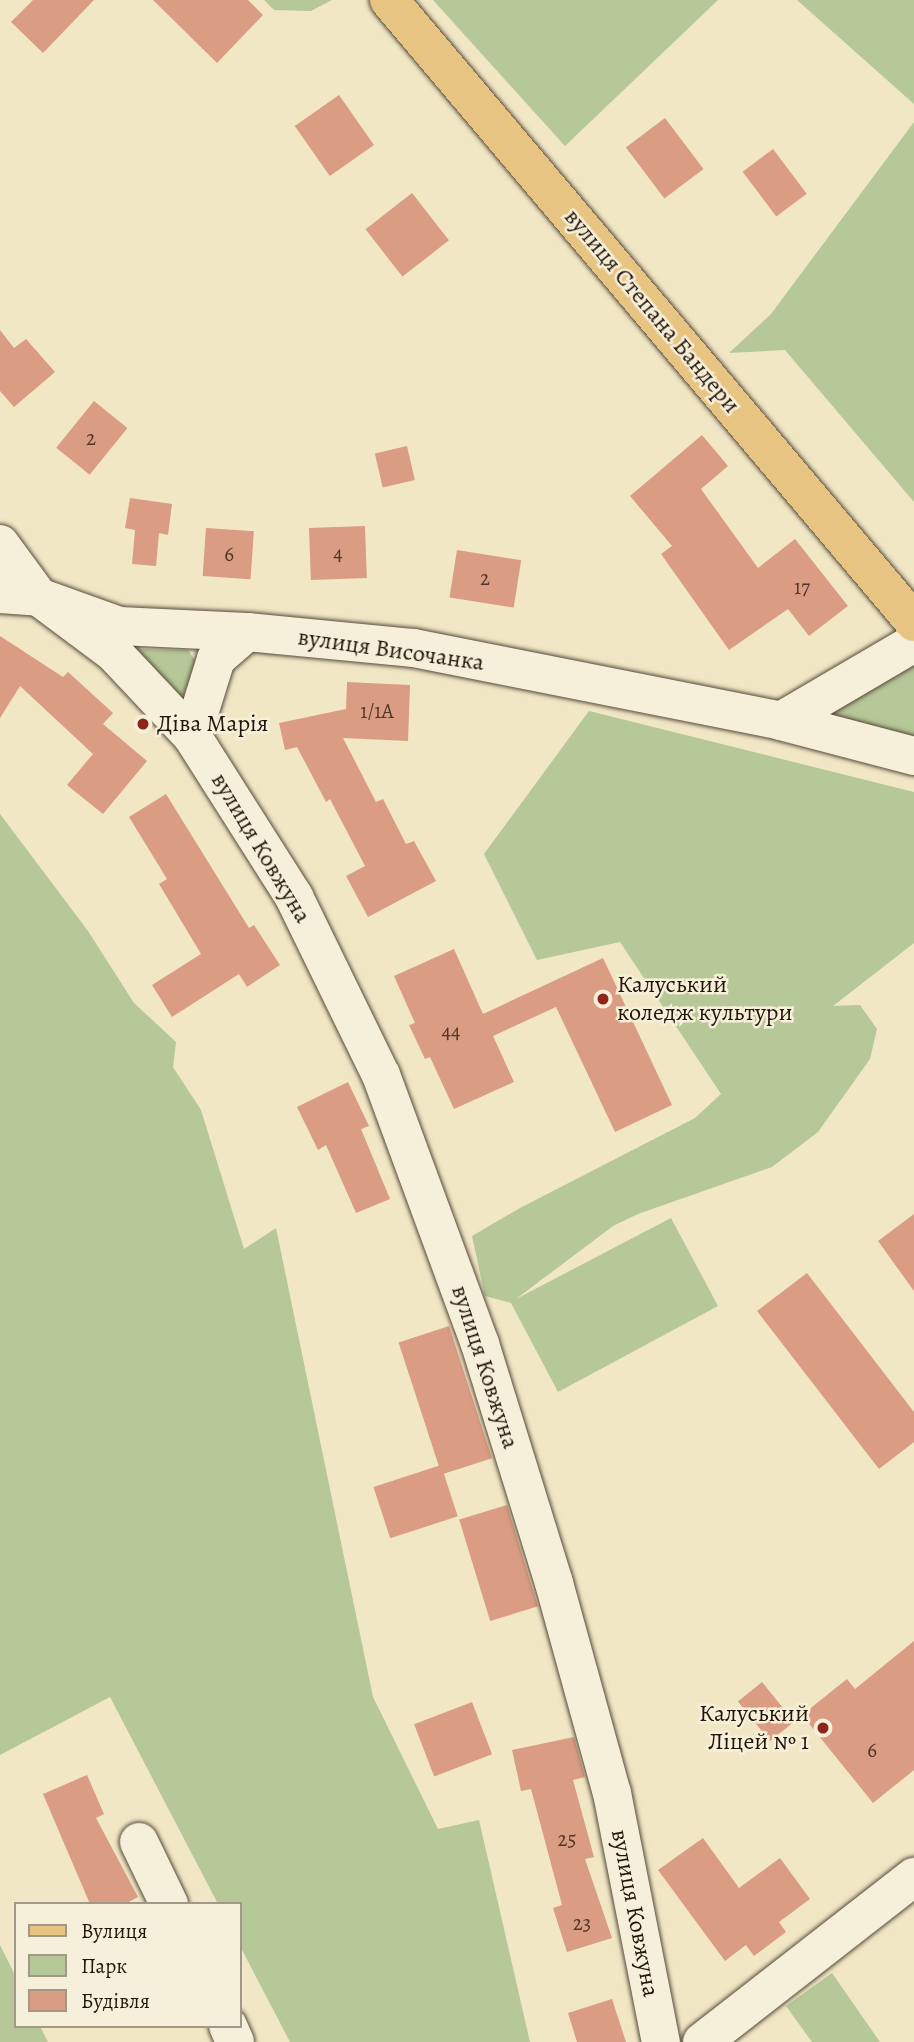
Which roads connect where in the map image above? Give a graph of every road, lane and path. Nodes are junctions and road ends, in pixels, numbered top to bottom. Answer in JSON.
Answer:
{"nodes":[{"id":1,"x":389,"y":0,"type":"edge"},
{"id":2,"x":0,"y":544,"type":"edge"},
{"id":3,"x":0,"y":594,"type":"edge"},
{"id":4,"x":39,"y":597,"type":"junction"},
{"id":5,"x":914,"y":622,"type":"edge"},
{"id":6,"x":247,"y":632,"type":"junction"},
{"id":7,"x":914,"y":643,"type":"edge"},
{"id":8,"x":781,"y":721,"type":"junction"},
{"id":9,"x":192,"y":736,"type":"junction"},
{"id":10,"x":914,"y":756,"type":"edge"},
{"id":11,"x":139,"y":1842,"type":"dead end"},
{"id":12,"x":914,"y":1877,"type":"edge"},
{"id":13,"x":168,"y":1902,"type":"edge"},
{"id":14,"x":660,"y":2042,"type":"edge"},
{"id":15,"x":702,"y":2042,"type":"edge"}],
"edges":[{"from":1,"to":5,"type":"main road","name":"вулиця Степана Бандери"},
{"from":2,"to":4,"type":"street","name":"вулиця Ковжуна"},
{"from":3,"to":4,"type":"street","name":"вулиця Височанка"},
{"from":4,"to":6,"type":"street","name":"вулиця Височанка"},
{"from":4,"to":9,"type":"street","name":"вулиця Ковжуна"},
{"from":6,"to":8,"type":"street","name":"вулиця Височанка"},
{"from":6,"to":9,"type":"street"},
{"from":7,"to":8,"type":"street"},
{"from":8,"to":10,"type":"street","name":"вулиця Височанка"},
{"from":9,"to":14,"type":"street","name":"вулиця Ковжуна"},
{"from":11,"to":13,"type":"street"},
{"from":12,"to":15,"type":"street"}]}
